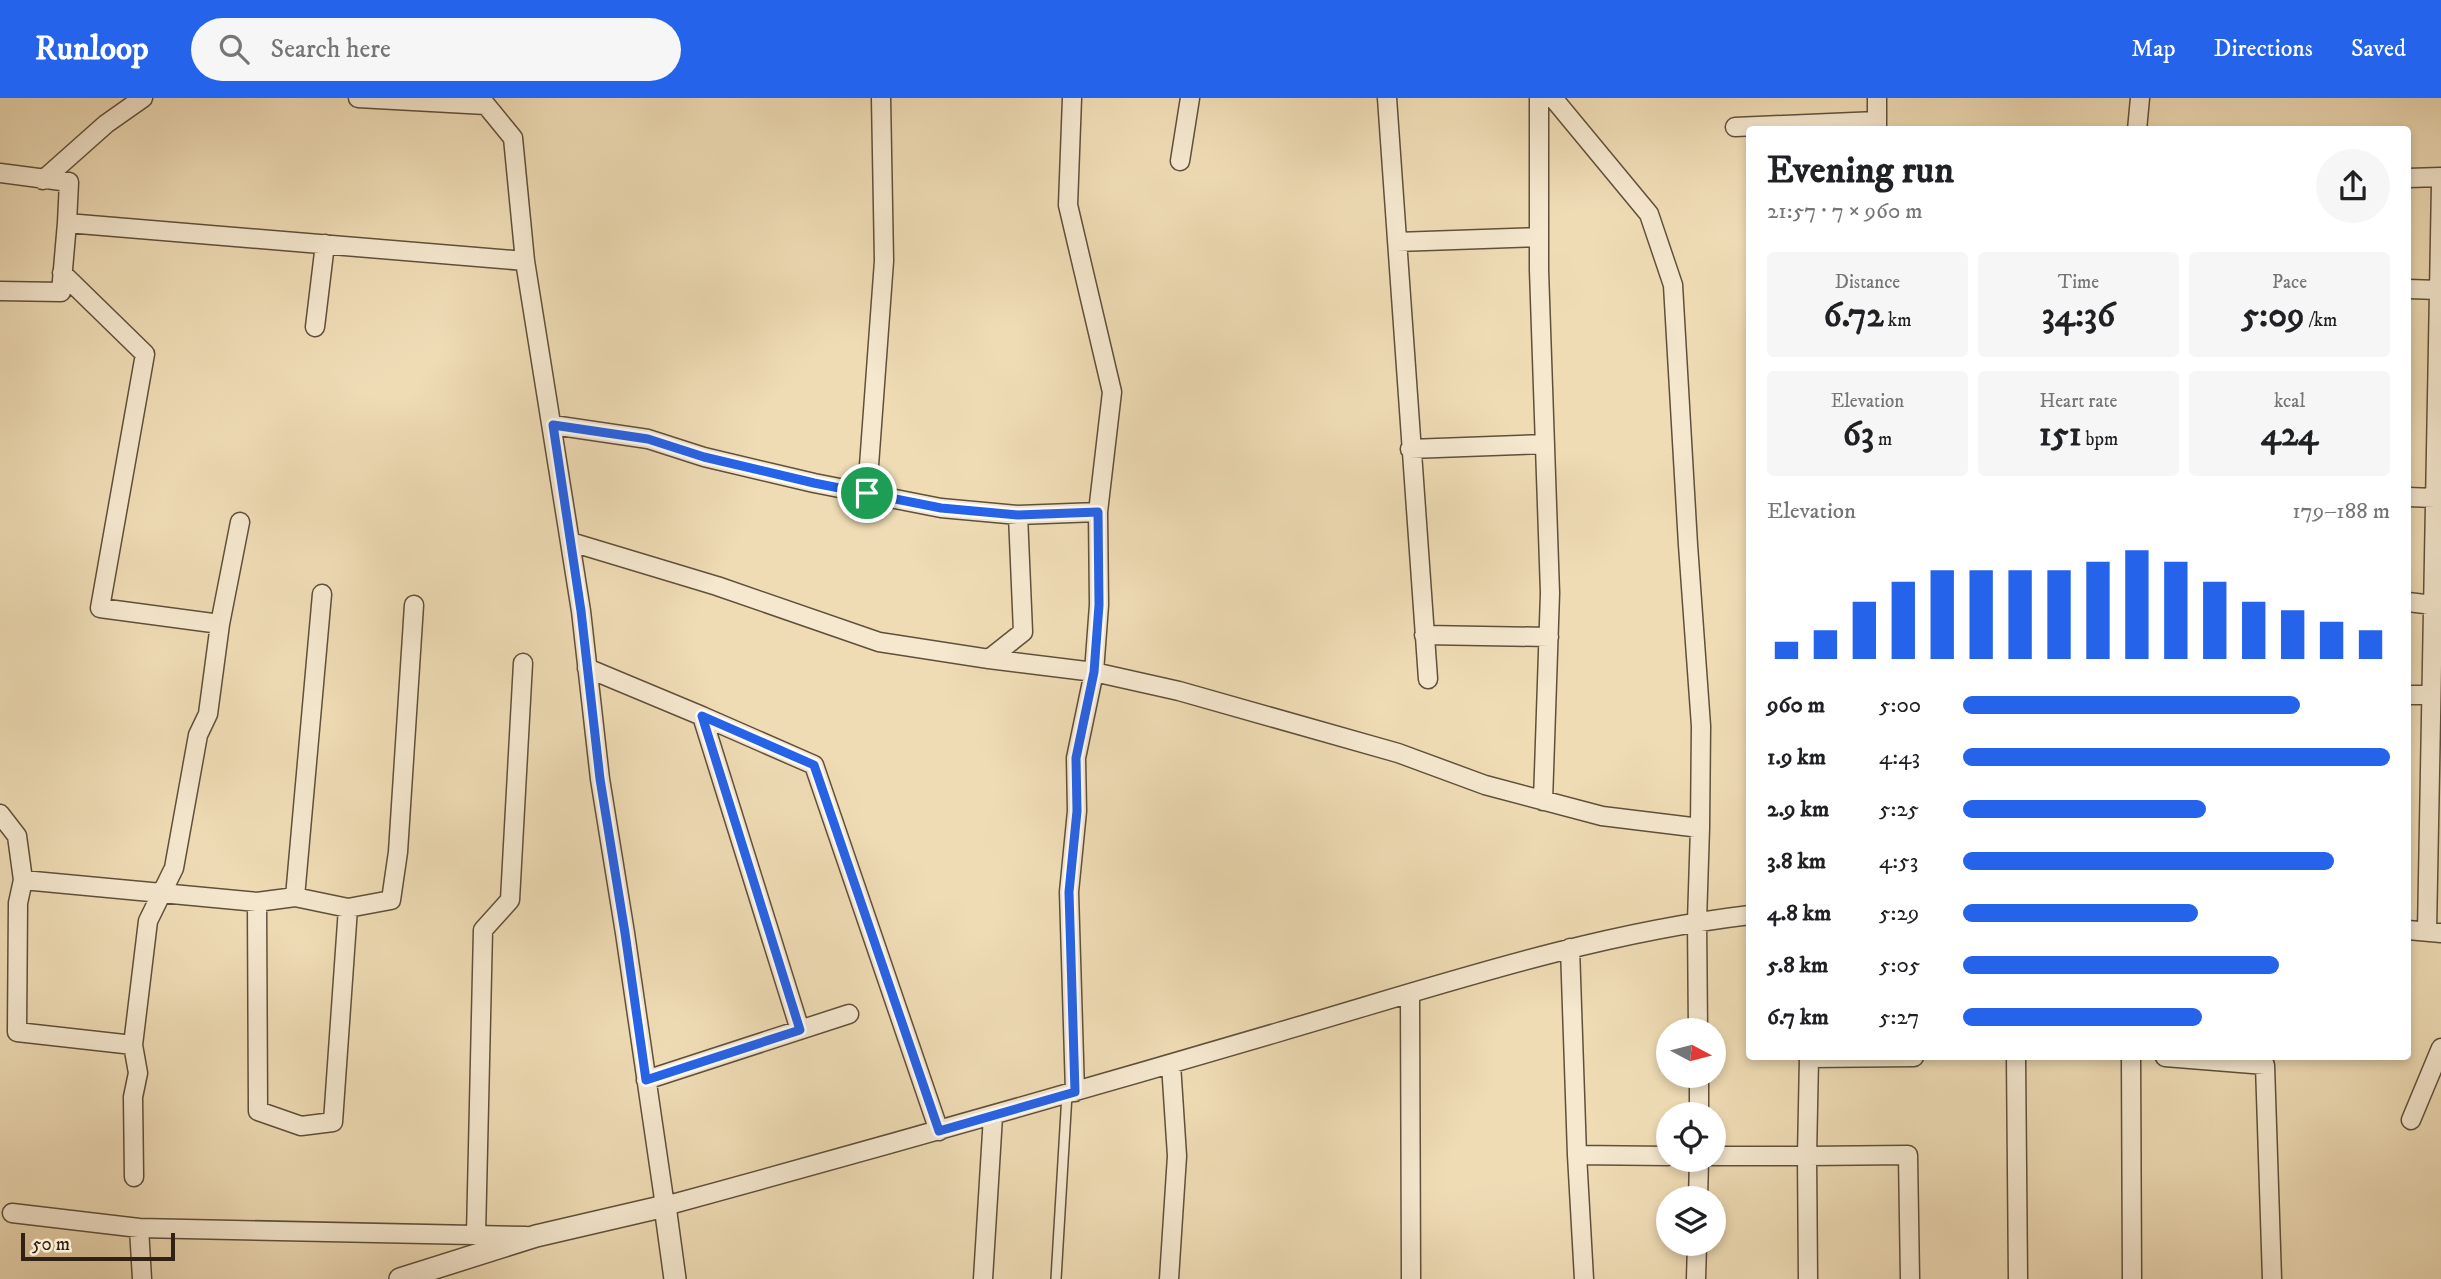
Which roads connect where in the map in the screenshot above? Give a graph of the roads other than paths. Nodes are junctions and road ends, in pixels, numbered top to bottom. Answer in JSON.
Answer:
{"nodes":[{"id":1,"x":143,"y":98,"type":"edge"},
{"id":2,"x":358,"y":98,"type":"edge"},
{"id":3,"x":881,"y":98,"type":"edge"},
{"id":4,"x":1072,"y":98,"type":"edge"},
{"id":5,"x":1190,"y":98,"type":"edge"},
{"id":6,"x":1387,"y":98,"type":"edge"},
{"id":7,"x":1539,"y":98,"type":"edge"},
{"id":8,"x":1553,"y":98,"type":"edge"},
{"id":9,"x":1877,"y":98,"type":"edge"},
{"id":10,"x":2140,"y":98,"type":"edge"},
{"id":11,"x":487,"y":101,"type":"edge"},
{"id":12,"x":1877,"y":125,"type":"edge"},
{"id":13,"x":1806,"y":126,"type":"edge"},
{"id":14,"x":2137,"y":126,"type":"edge"},
{"id":15,"x":1735,"y":127,"type":"dead end"},
{"id":16,"x":1746,"y":127,"type":"edge"},
{"id":17,"x":1180,"y":161,"type":"dead end"},
{"id":18,"x":0,"y":173,"type":"edge"},
{"id":19,"x":2441,"y":177,"type":"edge"},
{"id":20,"x":2411,"y":178,"type":"edge"},
{"id":21,"x":43,"y":180,"type":"junction"},
{"id":22,"x":2441,"y":185,"type":"edge"},
{"id":23,"x":67,"y":223,"type":"junction"},
{"id":24,"x":1539,"y":237,"type":"junction"},
{"id":25,"x":1397,"y":242,"type":"junction"},
{"id":26,"x":325,"y":244,"type":"junction"},
{"id":27,"x":525,"y":261,"type":"junction"},
{"id":28,"x":62,"y":274,"type":"junction"},
{"id":29,"x":2411,"y":289,"type":"edge"},
{"id":30,"x":0,"y":290,"type":"edge"},
{"id":31,"x":2439,"y":290,"type":"junction"},
{"id":32,"x":315,"y":327,"type":"dead end"},
{"id":33,"x":553,"y":425,"type":"junction"},
{"id":34,"x":1545,"y":444,"type":"junction"},
{"id":35,"x":1410,"y":449,"type":"junction"},
{"id":36,"x":2437,"y":491,"type":"edge"},
{"id":37,"x":867,"y":493,"type":"junction"},
{"id":38,"x":2411,"y":495,"type":"edge"},
{"id":39,"x":1098,"y":512,"type":"junction"},
{"id":40,"x":1018,"y":515,"type":"junction"},
{"id":41,"x":240,"y":522,"type":"dead end"},
{"id":42,"x":571,"y":542,"type":"junction"},
{"id":43,"x":322,"y":594,"type":"dead end"},
{"id":44,"x":2411,"y":602,"type":"edge"},
{"id":45,"x":2433,"y":604,"type":"junction"},
{"id":46,"x":414,"y":605,"type":"dead end"},
{"id":47,"x":220,"y":624,"type":"junction"},
{"id":48,"x":1424,"y":635,"type":"junction"},
{"id":49,"x":1549,"y":637,"type":"junction"},
{"id":50,"x":989,"y":659,"type":"junction"},
{"id":51,"x":523,"y":663,"type":"dead end"},
{"id":52,"x":587,"y":668,"type":"junction"},
{"id":53,"x":1094,"y":672,"type":"junction"},
{"id":54,"x":1428,"y":679,"type":"dead end"},
{"id":55,"x":2411,"y":695,"type":"edge"},
{"id":56,"x":2431,"y":695,"type":"junction"},
{"id":57,"x":702,"y":716,"type":"junction"},
{"id":58,"x":1543,"y":801,"type":"junction"},
{"id":59,"x":2435,"y":812,"type":"edge"},
{"id":60,"x":0,"y":814,"type":"edge"},
{"id":61,"x":1700,"y":828,"type":"junction"},
{"id":62,"x":23,"y":880,"type":"junction"},
{"id":63,"x":162,"y":892,"type":"junction"},
{"id":64,"x":295,"y":897,"type":"junction"},
{"id":65,"x":257,"y":902,"type":"junction"},
{"id":66,"x":348,"y":908,"type":"junction"},
{"id":67,"x":1746,"y":915,"type":"edge"},
{"id":68,"x":1697,"y":921,"type":"junction"},
{"id":69,"x":2411,"y":930,"type":"edge"},
{"id":70,"x":2434,"y":932,"type":"edge"},
{"id":71,"x":1570,"y":947,"type":"junction"},
{"id":72,"x":1410,"y":994,"type":"junction"},
{"id":73,"x":849,"y":1014,"type":"dead end"},
{"id":74,"x":1698,"y":1018,"type":"edge"},
{"id":75,"x":800,"y":1030,"type":"junction"},
{"id":76,"x":133,"y":1045,"type":"junction"},
{"id":77,"x":2441,"y":1048,"type":"edge"},
{"id":78,"x":1809,"y":1060,"type":"edge"},
{"id":79,"x":2016,"y":1060,"type":"edge"},
{"id":80,"x":2132,"y":1060,"type":"edge"},
{"id":81,"x":2202,"y":1060,"type":"edge"},
{"id":82,"x":1171,"y":1064,"type":"junction"},
{"id":83,"x":646,"y":1080,"type":"junction"},
{"id":84,"x":1071,"y":1093,"type":"junction"},
{"id":85,"x":993,"y":1116,"type":"junction"},
{"id":86,"x":2410,"y":1119,"type":"dead end"},
{"id":87,"x":939,"y":1131,"type":"junction"},
{"id":88,"x":1577,"y":1156,"type":"junction"},
{"id":89,"x":1656,"y":1156,"type":"edge"},
{"id":90,"x":1726,"y":1156,"type":"edge"},
{"id":91,"x":1807,"y":1156,"type":"junction"},
{"id":92,"x":134,"y":1177,"type":"dead end"},
{"id":93,"x":665,"y":1206,"type":"junction"},
{"id":94,"x":12,"y":1213,"type":"dead end"},
{"id":95,"x":139,"y":1228,"type":"junction"},
{"id":96,"x":476,"y":1235,"type":"junction"},
{"id":97,"x":536,"y":1236,"type":"junction"},
{"id":98,"x":1697,"y":1256,"type":"edge"},
{"id":99,"x":142,"y":1279,"type":"edge"},
{"id":100,"x":400,"y":1279,"type":"edge"},
{"id":101,"x":676,"y":1279,"type":"edge"},
{"id":102,"x":984,"y":1279,"type":"edge"},
{"id":103,"x":1056,"y":1279,"type":"edge"},
{"id":104,"x":1169,"y":1279,"type":"edge"},
{"id":105,"x":1411,"y":1279,"type":"edge"},
{"id":106,"x":1584,"y":1279,"type":"edge"},
{"id":107,"x":1696,"y":1279,"type":"edge"},
{"id":108,"x":1808,"y":1279,"type":"edge"},
{"id":109,"x":1910,"y":1279,"type":"edge"},
{"id":110,"x":2018,"y":1279,"type":"edge"},
{"id":111,"x":2132,"y":1279,"type":"edge"},
{"id":112,"x":2272,"y":1279,"type":"edge"}],
"edges":[{"from":1,"to":21,"type":"street"},
{"from":2,"to":11,"type":"street"},
{"from":3,"to":37,"type":"street"},
{"from":4,"to":39,"type":"street"},
{"from":5,"to":17,"type":"street"},
{"from":6,"to":25,"type":"street"},
{"from":7,"to":24,"type":"street"},
{"from":8,"to":61,"type":"street"},
{"from":9,"to":12,"type":"street"},
{"from":10,"to":14,"type":"street"},
{"from":11,"to":27,"type":"street"},
{"from":12,"to":13,"type":"street"},
{"from":15,"to":16,"type":"street"},
{"from":18,"to":21,"type":"street"},
{"from":19,"to":20,"type":"street"},
{"from":21,"to":23,"type":"street"},
{"from":22,"to":31,"type":"street"},
{"from":23,"to":26,"type":"street"},
{"from":23,"to":28,"type":"street"},
{"from":24,"to":25,"type":"street"},
{"from":24,"to":34,"type":"street"},
{"from":25,"to":35,"type":"street"},
{"from":26,"to":27,"type":"street"},
{"from":26,"to":32,"type":"street"},
{"from":27,"to":33,"type":"street"},
{"from":28,"to":30,"type":"street"},
{"from":28,"to":47,"type":"street"},
{"from":29,"to":31,"type":"street"},
{"from":31,"to":36,"type":"street"},
{"from":33,"to":37,"type":"street"},
{"from":33,"to":42,"type":"street"},
{"from":34,"to":35,"type":"street"},
{"from":34,"to":49,"type":"street"},
{"from":35,"to":48,"type":"street"},
{"from":36,"to":38,"type":"street"},
{"from":36,"to":45,"type":"street"},
{"from":37,"to":40,"type":"street"},
{"from":39,"to":40,"type":"street"},
{"from":39,"to":53,"type":"street"},
{"from":40,"to":50,"type":"street"},
{"from":41,"to":47,"type":"street"},
{"from":42,"to":50,"type":"street"},
{"from":42,"to":52,"type":"street"},
{"from":43,"to":64,"type":"street"},
{"from":44,"to":45,"type":"street"},
{"from":45,"to":56,"type":"street"},
{"from":46,"to":66,"type":"street"},
{"from":47,"to":63,"type":"street"},
{"from":48,"to":49,"type":"street"},
{"from":48,"to":54,"type":"street"},
{"from":49,"to":58,"type":"street"},
{"from":50,"to":53,"type":"street"},
{"from":51,"to":96,"type":"street"},
{"from":52,"to":57,"type":"street"},
{"from":52,"to":83,"type":"street"},
{"from":53,"to":58,"type":"street"},
{"from":53,"to":84,"type":"street"},
{"from":55,"to":56,"type":"street"},
{"from":56,"to":59,"type":"street"},
{"from":57,"to":75,"type":"street"},
{"from":57,"to":87,"type":"street"},
{"from":58,"to":61,"type":"street"},
{"from":59,"to":70,"type":"street"},
{"from":60,"to":62,"type":"street"},
{"from":61,"to":68,"type":"street"},
{"from":62,"to":63,"type":"street"},
{"from":62,"to":76,"type":"street"},
{"from":63,"to":65,"type":"street"},
{"from":63,"to":76,"type":"street"},
{"from":64,"to":65,"type":"street"},
{"from":64,"to":66,"type":"street"},
{"from":65,"to":66,"type":"street"},
{"from":67,"to":68,"type":"street"},
{"from":68,"to":71,"type":"street"},
{"from":68,"to":74,"type":"street"},
{"from":69,"to":70,"type":"street"},
{"from":71,"to":72,"type":"street"},
{"from":71,"to":88,"type":"street"},
{"from":72,"to":82,"type":"street"},
{"from":72,"to":105,"type":"street"},
{"from":73,"to":75,"type":"street"},
{"from":75,"to":83,"type":"street"},
{"from":76,"to":92,"type":"street"},
{"from":77,"to":86,"type":"street"},
{"from":78,"to":91,"type":"street"},
{"from":79,"to":110,"type":"street"},
{"from":80,"to":111,"type":"street"},
{"from":81,"to":112,"type":"street"},
{"from":82,"to":84,"type":"street"},
{"from":82,"to":104,"type":"street"},
{"from":83,"to":93,"type":"street"},
{"from":84,"to":85,"type":"street"},
{"from":84,"to":103,"type":"lane"},
{"from":85,"to":87,"type":"street"},
{"from":85,"to":102,"type":"street"},
{"from":87,"to":93,"type":"street"},
{"from":88,"to":89,"type":"street"},
{"from":88,"to":106,"type":"street"},
{"from":90,"to":91,"type":"street"},
{"from":91,"to":108,"type":"street"},
{"from":91,"to":109,"type":"street"},
{"from":93,"to":97,"type":"street"},
{"from":93,"to":101,"type":"street"},
{"from":94,"to":95,"type":"street"},
{"from":95,"to":96,"type":"street"},
{"from":95,"to":99,"type":"street"},
{"from":96,"to":97,"type":"street"},
{"from":97,"to":100,"type":"street"},
{"from":98,"to":107,"type":"street"}]}
